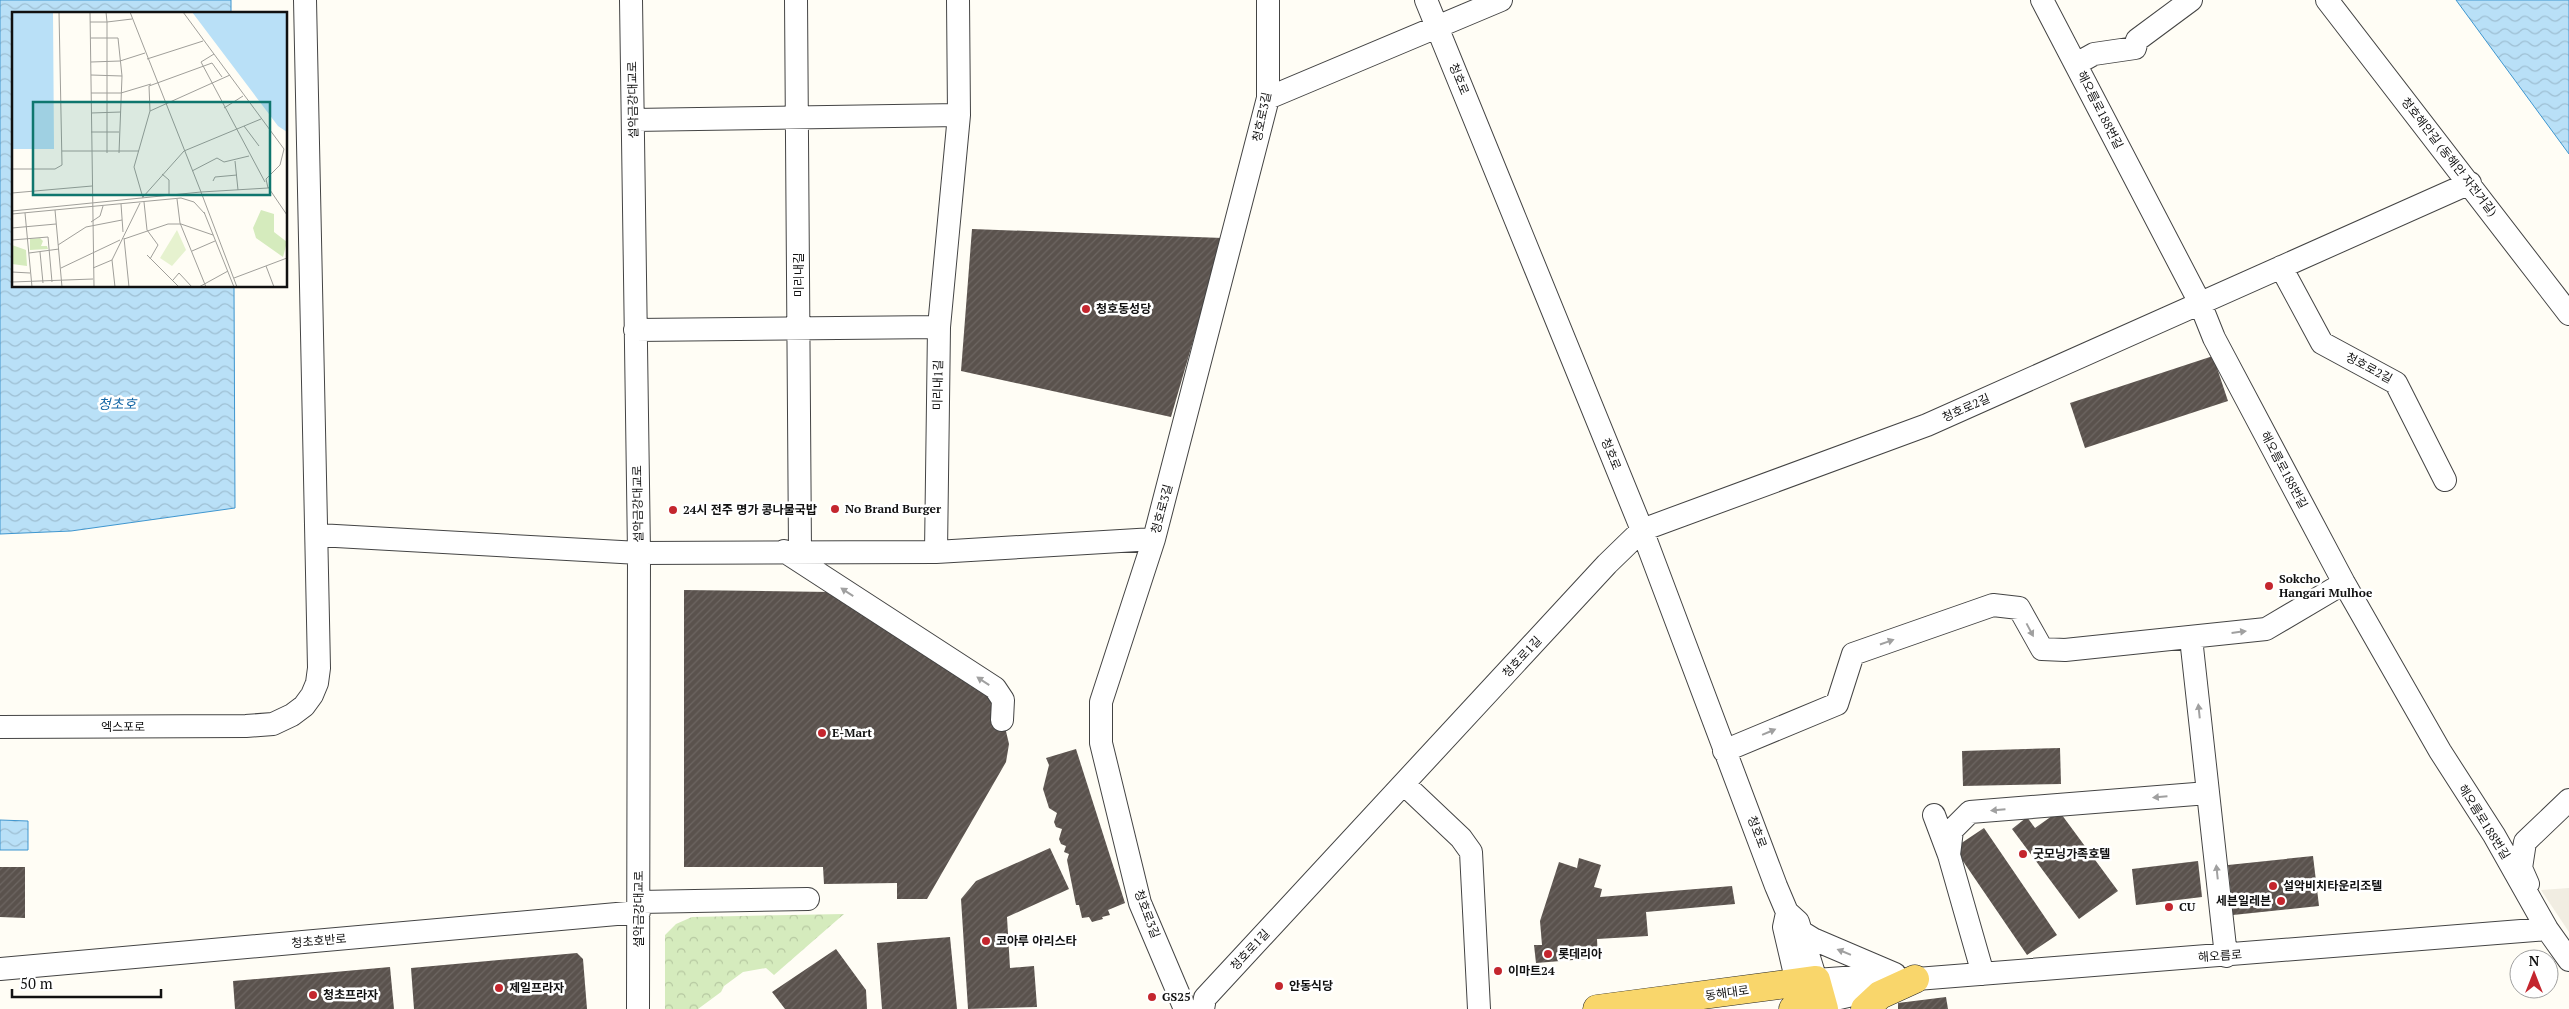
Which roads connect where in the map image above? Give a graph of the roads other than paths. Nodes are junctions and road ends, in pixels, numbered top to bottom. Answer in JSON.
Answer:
{"nodes":[{"id":1,"x":305,"y":0,"type":"edge"},
{"id":2,"x":631,"y":0,"type":"edge"},
{"id":3,"x":796,"y":0,"type":"edge"},
{"id":4,"x":958,"y":0,"type":"edge"},
{"id":5,"x":1268,"y":0,"type":"edge"},
{"id":6,"x":1426,"y":0,"type":"edge"},
{"id":7,"x":1501,"y":0,"type":"edge"},
{"id":8,"x":2042,"y":0,"type":"edge"},
{"id":9,"x":2191,"y":0,"type":"edge"},
{"id":10,"x":2327,"y":0,"type":"edge"},
{"id":11,"x":1437,"y":27,"type":"junction"},
{"id":12,"x":2076,"y":64,"type":"junction"},
{"id":13,"x":1268,"y":98,"type":"junction"},
{"id":14,"x":959,"y":115,"type":"junction"},
{"id":15,"x":798,"y":117,"type":"junction"},
{"id":16,"x":633,"y":120,"type":"junction"},
{"id":17,"x":2470,"y":183,"type":"junction"},
{"id":18,"x":2281,"y":267,"type":"junction"},
{"id":19,"x":2200,"y":303,"type":"junction"},
{"id":20,"x":2569,"y":314,"type":"edge"},
{"id":21,"x":939,"y":327,"type":"junction"},
{"id":22,"x":799,"y":328,"type":"junction"},
{"id":23,"x":635,"y":330,"type":"junction"},
{"id":24,"x":2445,"y":480,"type":"dead end"},
{"id":25,"x":1642,"y":530,"type":"junction"},
{"id":26,"x":318,"y":535,"type":"junction"},
{"id":27,"x":1154,"y":539,"type":"junction"},
{"id":28,"x":783,"y":551,"type":"junction"},
{"id":29,"x":639,"y":552,"type":"junction"},
{"id":30,"x":936,"y":552,"type":"junction"},
{"id":31,"x":2344,"y":583,"type":"junction"},
{"id":32,"x":824,"y":592,"type":"dead end"},
{"id":33,"x":2191,"y":638,"type":"junction"},
{"id":34,"x":1002,"y":720,"type":"dead end"},
{"id":35,"x":0,"y":727,"type":"edge"},
{"id":36,"x":1724,"y":751,"type":"junction"},
{"id":37,"x":1405,"y":785,"type":"junction"},
{"id":38,"x":2208,"y":793,"type":"junction"},
{"id":39,"x":2569,"y":800,"type":"edge"},
{"id":40,"x":1934,"y":815,"type":"dead end"},
{"id":41,"x":1950,"y":855,"type":"junction"},
{"id":42,"x":808,"y":899,"type":"dead end"},
{"id":43,"x":639,"y":907,"type":"junction"},
{"id":44,"x":1787,"y":912,"type":"junction"},
{"id":45,"x":2547,"y":929,"type":"junction"},
{"id":46,"x":1800,"y":931,"type":"junction"},
{"id":47,"x":2226,"y":956,"type":"junction"},
{"id":48,"x":2569,"y":960,"type":"edge"},
{"id":49,"x":0,"y":969,"type":"edge"},
{"id":50,"x":1983,"y":974,"type":"junction"},
{"id":51,"x":1904,"y":979,"type":"junction"},
{"id":52,"x":1808,"y":1000,"type":"edge"},
{"id":53,"x":638,"y":1009,"type":"edge"},
{"id":54,"x":1186,"y":1009,"type":"edge"},
{"id":55,"x":1202,"y":1009,"type":"edge"},
{"id":56,"x":1479,"y":1009,"type":"edge"},
{"id":57,"x":1597,"y":1009,"type":"edge"},
{"id":58,"x":1865,"y":1009,"type":"edge"}],
"edges":[{"from":1,"to":26,"type":"street","name":"엑스포로"},
{"from":2,"to":16,"type":"street","name":"설악금강대교로"},
{"from":3,"to":15,"type":"street","name":"미리내길"},
{"from":4,"to":14,"type":"street","name":"미리내1길"},
{"from":5,"to":13,"type":"street","name":"청호로3길"},
{"from":6,"to":11,"type":"street","name":"청호로"},
{"from":7,"to":11,"type":"street"},
{"from":8,"to":12,"type":"street","name":"해오름로188번길"},
{"from":9,"to":12,"type":"street"},
{"from":10,"to":17,"type":"street","name":"청호해안길 (동해안 자전거길)"},
{"from":11,"to":13,"type":"street"},
{"from":11,"to":25,"type":"street","name":"청호로"},
{"from":12,"to":19,"type":"street","name":"해오름로188번길"},
{"from":13,"to":27,"type":"street","name":"청호로3길"},
{"from":14,"to":15,"type":"street"},
{"from":14,"to":21,"type":"street","name":"미리내1길"},
{"from":15,"to":16,"type":"street"},
{"from":15,"to":22,"type":"street","name":"미리내길"},
{"from":16,"to":23,"type":"street","name":"설악금강대교로"},
{"from":17,"to":18,"type":"street","name":"청호로2길"},
{"from":17,"to":20,"type":"street","name":"청호해안길 (동해안 자전거길)"},
{"from":18,"to":19,"type":"street","name":"청호로2길"},
{"from":18,"to":24,"type":"street","name":"청호로2길"},
{"from":19,"to":25,"type":"street","name":"청호로2길"},
{"from":19,"to":31,"type":"street","name":"해오름로188번길"},
{"from":21,"to":22,"type":"street"},
{"from":21,"to":30,"type":"street","name":"미리내1길"},
{"from":22,"to":23,"type":"street"},
{"from":22,"to":28,"type":"street","name":"미리내길"},
{"from":23,"to":29,"type":"street","name":"설악금강대교로"},
{"from":25,"to":36,"type":"street","name":"청호로"},
{"from":25,"to":37,"type":"street","name":"청호로1길"},
{"from":26,"to":29,"type":"street"},
{"from":26,"to":35,"type":"street","name":"엑스포로"},
{"from":27,"to":30,"type":"street"},
{"from":27,"to":54,"type":"street","name":"청호로3길"},
{"from":28,"to":29,"type":"street"},
{"from":28,"to":30,"type":"street"},
{"from":28,"to":32,"type":"street"},
{"from":34,"to":28,"type":"street","one_way":true},
{"from":29,"to":43,"type":"street","name":"설악금강대교로"},
{"from":33,"to":31,"type":"street","one_way":true},
{"from":31,"to":45,"type":"street","name":"해오름로188번길"},
{"from":36,"to":33,"type":"street","one_way":true},
{"from":38,"to":33,"type":"street","one_way":true},
{"from":36,"to":44,"type":"street","name":"청호로"},
{"from":37,"to":55,"type":"street","name":"청호로1길"},
{"from":37,"to":56,"type":"street"},
{"from":38,"to":41,"type":"street","one_way":true},
{"from":47,"to":38,"type":"street","one_way":true},
{"from":39,"to":45,"type":"street"},
{"from":40,"to":41,"type":"street"},
{"from":41,"to":50,"type":"street"},
{"from":42,"to":43,"type":"street","name":"청초호반로"},
{"from":43,"to":49,"type":"street","name":"청초호반로"},
{"from":43,"to":53,"type":"street","name":"설악금강대교로"},
{"from":44,"to":46,"type":"street","name":"청호로"},
{"from":44,"to":52,"type":"street","name":"청호로"},
{"from":45,"to":47,"type":"street","name":"해오름로"},
{"from":45,"to":48,"type":"street"},
{"from":51,"to":46,"type":"street","one_way":true},
{"from":46,"to":52,"type":"street","name":"청호로"},
{"from":47,"to":50,"type":"street","name":"해오름로"},
{"from":50,"to":51,"type":"street","name":"해오름로"},
{"from":51,"to":52,"type":"street","name":"해오름로"},
{"from":51,"to":58,"type":"main road"},
{"from":52,"to":57,"type":"main road","name":"동해대로"}]}
